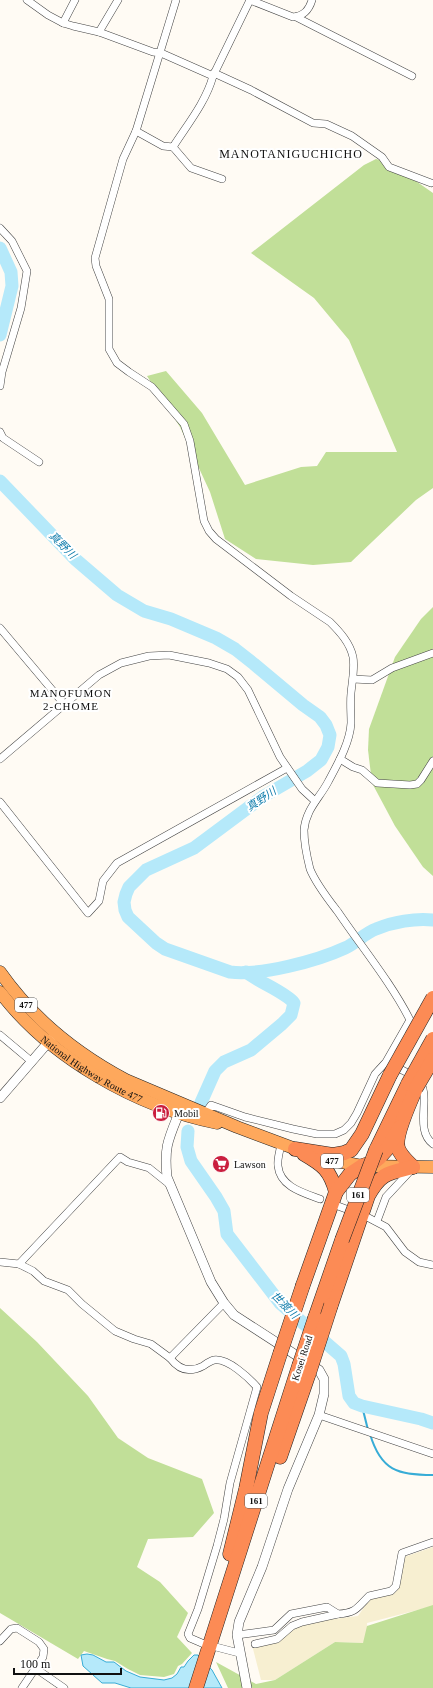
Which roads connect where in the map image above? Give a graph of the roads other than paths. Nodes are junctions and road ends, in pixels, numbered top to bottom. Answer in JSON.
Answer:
{"nodes":[{"id":1,"x":28,"y":0,"type":"edge"},
{"id":2,"x":75,"y":0,"type":"edge"},
{"id":3,"x":118,"y":0,"type":"edge"},
{"id":4,"x":176,"y":0,"type":"edge"},
{"id":5,"x":250,"y":0,"type":"edge"},
{"id":6,"x":312,"y":0,"type":"edge"},
{"id":7,"x":296,"y":16,"type":"junction"},
{"id":8,"x":63,"y":22,"type":"junction"},
{"id":9,"x":100,"y":32,"type":"junction"},
{"id":10,"x":160,"y":53,"type":"junction"},
{"id":11,"x":214,"y":75,"type":"junction"},
{"id":12,"x":412,"y":76,"type":"dead end"},
{"id":13,"x":136,"y":131,"type":"junction"},
{"id":14,"x":172,"y":147,"type":"junction"},
{"id":15,"x":222,"y":179,"type":"dead end"},
{"id":16,"x":431,"y":183,"type":"dead end"},
{"id":17,"x":0,"y":228,"type":"edge"},
{"id":18,"x":0,"y":386,"type":"edge"},
{"id":19,"x":0,"y":432,"type":"edge"},
{"id":20,"x":39,"y":462,"type":"dead end"},
{"id":21,"x":0,"y":628,"type":"edge"},
{"id":22,"x":433,"y":653,"type":"edge"},
{"id":23,"x":353,"y":679,"type":"junction"},
{"id":24,"x":64,"y":704,"type":"junction"},
{"id":25,"x":0,"y":759,"type":"edge"},
{"id":26,"x":340,"y":759,"type":"junction"},
{"id":27,"x":433,"y":760,"type":"edge"},
{"id":28,"x":288,"y":769,"type":"junction"},
{"id":29,"x":315,"y":801,"type":"junction"},
{"id":30,"x":0,"y":802,"type":"edge"},
{"id":31,"x":0,"y":972,"type":"edge"},
{"id":32,"x":0,"y":992,"type":"edge"},
{"id":33,"x":433,"y":998,"type":"edge"},
{"id":34,"x":0,"y":1035,"type":"edge"},
{"id":35,"x":52,"y":1038,"type":"junction"},
{"id":36,"x":433,"y":1039,"type":"edge"},
{"id":37,"x":433,"y":1059,"type":"edge"},
{"id":38,"x":31,"y":1062,"type":"junction"},
{"id":39,"x":388,"y":1069,"type":"junction"},
{"id":40,"x":412,"y":1086,"type":"junction"},
{"id":41,"x":0,"y":1098,"type":"edge"},
{"id":42,"x":179,"y":1113,"type":"junction"},
{"id":43,"x":203,"y":1116,"type":"junction"},
{"id":44,"x":400,"y":1127,"type":"junction"},
{"id":45,"x":362,"y":1134,"type":"junction"},
{"id":46,"x":281,"y":1144,"type":"junction"},
{"id":47,"x":433,"y":1144,"type":"edge"},
{"id":48,"x":295,"y":1149,"type":"junction"},
{"id":49,"x":374,"y":1161,"type":"junction"},
{"id":50,"x":413,"y":1167,"type":"junction"},
{"id":51,"x":433,"y":1167,"type":"edge"},
{"id":52,"x":171,"y":1186,"type":"junction"},
{"id":53,"x":336,"y":1192,"type":"junction"},
{"id":54,"x":368,"y":1196,"type":"junction"},
{"id":55,"x":320,"y":1199,"type":"dead end"},
{"id":56,"x":338,"y":1206,"type":"dead end"},
{"id":57,"x":358,"y":1214,"type":"dead end"},
{"id":58,"x":368,"y":1217,"type":"dead end"},
{"id":59,"x":377,"y":1221,"type":"junction"},
{"id":60,"x":0,"y":1262,"type":"edge"},
{"id":61,"x":19,"y":1264,"type":"junction"},
{"id":62,"x":433,"y":1265,"type":"edge"},
{"id":63,"x":224,"y":1303,"type":"junction"},
{"id":64,"x":170,"y":1358,"type":"junction"},
{"id":65,"x":304,"y":1369,"type":"junction"},
{"id":66,"x":319,"y":1415,"type":"junction"},
{"id":67,"x":433,"y":1454,"type":"edge"},
{"id":68,"x":433,"y":1542,"type":"edge"},
{"id":69,"x":338,"y":1614,"type":"junction"},
{"id":70,"x":237,"y":1635,"type":"junction"},
{"id":71,"x":0,"y":1641,"type":"edge"},
{"id":72,"x":210,"y":1644,"type":"junction"},
{"id":73,"x":255,"y":1644,"type":"dead end"},
{"id":74,"x":239,"y":1653,"type":"junction"},
{"id":75,"x":35,"y":1668,"type":"junction"},
{"id":76,"x":22,"y":1688,"type":"edge"},
{"id":77,"x":64,"y":1688,"type":"edge"},
{"id":78,"x":196,"y":1688,"type":"edge"},
{"id":79,"x":247,"y":1688,"type":"edge"}],
"edges":[{"from":1,"to":8,"type":"street"},
{"from":2,"to":8,"type":"street"},
{"from":3,"to":9,"type":"street"},
{"from":4,"to":10,"type":"street"},
{"from":5,"to":7,"type":"street"},
{"from":5,"to":11,"type":"street"},
{"from":6,"to":7,"type":"street"},
{"from":7,"to":12,"type":"street"},
{"from":8,"to":9,"type":"street"},
{"from":9,"to":10,"type":"street"},
{"from":10,"to":11,"type":"street"},
{"from":10,"to":13,"type":"street"},
{"from":11,"to":14,"type":"street"},
{"from":11,"to":16,"type":"street"},
{"from":13,"to":14,"type":"street"},
{"from":13,"to":23,"type":"street"},
{"from":14,"to":15,"type":"street"},
{"from":17,"to":18,"type":"street"},
{"from":19,"to":20,"type":"street"},
{"from":21,"to":24,"type":"street"},
{"from":22,"to":23,"type":"street"},
{"from":23,"to":26,"type":"street"},
{"from":24,"to":25,"type":"street"},
{"from":24,"to":28,"type":"street"},
{"from":26,"to":27,"type":"street"},
{"from":26,"to":29,"type":"street"},
{"from":28,"to":29,"type":"street"},
{"from":28,"to":30,"type":"street"},
{"from":29,"to":39,"type":"street"},
{"from":31,"to":35,"type":"highway","name":"National Highway Route 477","number":"477"},
{"from":32,"to":35,"type":"highway","name":"National Highway Route 477","number":"477"},
{"from":33,"to":39,"type":"highway","bridge":true},
{"from":34,"to":38,"type":"street"},
{"from":35,"to":38,"type":"street"},
{"from":35,"to":42,"type":"highway","name":"National Highway Route 477","number":"477"},
{"from":35,"to":43,"type":"highway","number":"477"},
{"from":36,"to":40,"type":"highway","name":"Kosei Road","number":"161","bridge":true},
{"from":37,"to":40,"type":"highway","bridge":true},
{"from":38,"to":41,"type":"street"},
{"from":39,"to":43,"type":"street"},
{"from":39,"to":45,"type":"highway"},
{"from":39,"to":47,"type":"street"},
{"from":40,"to":44,"type":"highway"},
{"from":40,"to":49,"type":"highway","name":"Kosei Road","number":"161"},
{"from":42,"to":43,"type":"highway","name":"National Highway Route 477","number":"477"},
{"from":42,"to":52,"type":"street"},
{"from":43,"to":46,"type":"highway","number":"477"},
{"from":44,"to":49,"type":"highway"},
{"from":44,"to":50,"type":"highway"},
{"from":45,"to":48,"type":"highway"},
{"from":45,"to":49,"type":"highway"},
{"from":46,"to":48,"type":"highway","number":"477"},
{"from":46,"to":55,"type":"street"},
{"from":48,"to":49,"type":"highway","number":"477"},
{"from":48,"to":53,"type":"highway"},
{"from":49,"to":50,"type":"highway","number":"477"},
{"from":49,"to":53,"type":"highway"},
{"from":49,"to":54,"type":"highway"},
{"from":49,"to":65,"type":"highway","name":"Kosei Road","number":"161","bridge":true},
{"from":50,"to":51,"type":"highway","number":"477"},
{"from":50,"to":54,"type":"highway"},
{"from":50,"to":59,"type":"street"},
{"from":52,"to":61,"type":"street"},
{"from":52,"to":63,"type":"street"},
{"from":53,"to":72,"type":"highway","bridge":true},
{"from":54,"to":65,"type":"highway","bridge":true},
{"from":56,"to":57,"type":"street"},
{"from":58,"to":59,"type":"street"},
{"from":59,"to":62,"type":"street"},
{"from":60,"to":61,"type":"street"},
{"from":61,"to":64,"type":"street"},
{"from":63,"to":64,"type":"street"},
{"from":63,"to":66,"type":"street"},
{"from":64,"to":72,"type":"street"},
{"from":65,"to":72,"type":"highway","number":"161"},
{"from":66,"to":67,"type":"street"},
{"from":66,"to":70,"type":"street"},
{"from":68,"to":69,"type":"street"},
{"from":69,"to":70,"type":"street"},
{"from":69,"to":73,"type":"street"},
{"from":70,"to":74,"type":"street"},
{"from":71,"to":75,"type":"street"},
{"from":72,"to":74,"type":"street"},
{"from":72,"to":78,"type":"highway","number":"161"},
{"from":74,"to":79,"type":"street"},
{"from":75,"to":76,"type":"street"},
{"from":75,"to":77,"type":"street"}]}
